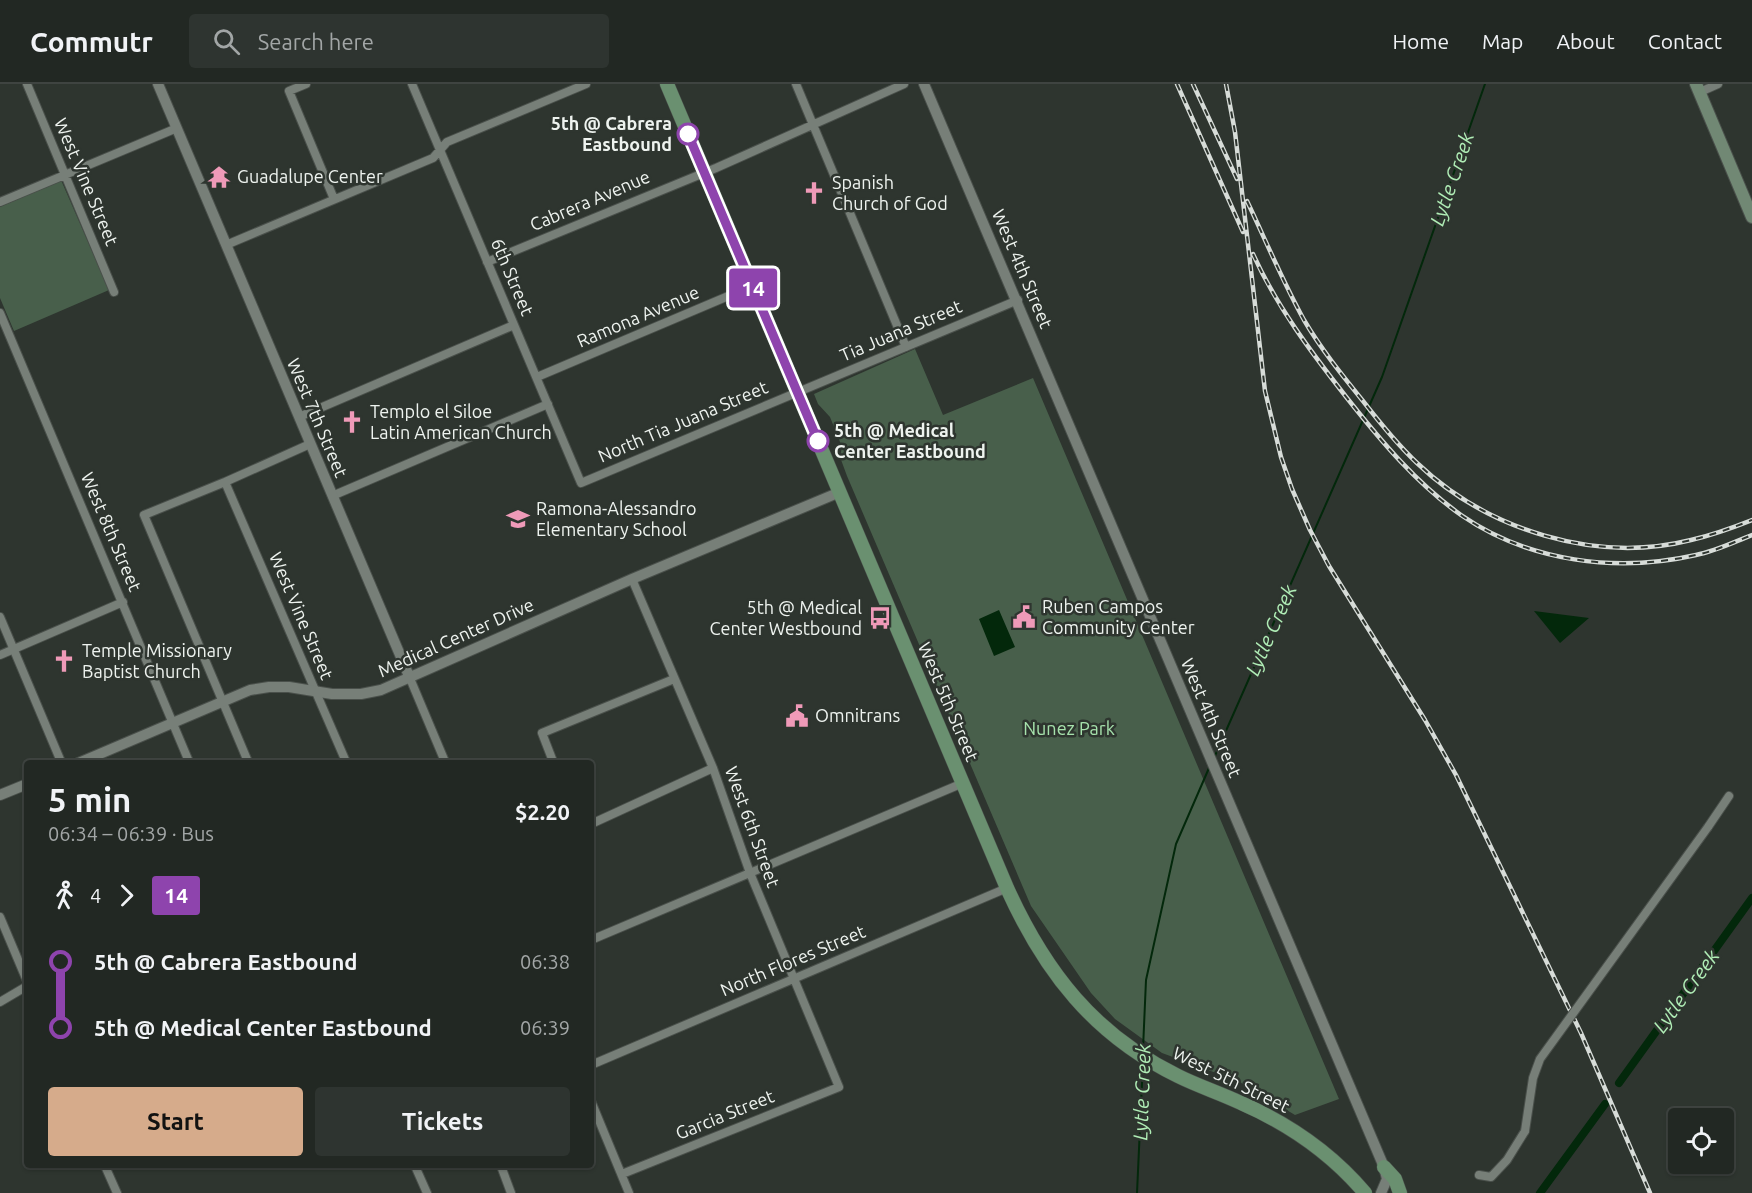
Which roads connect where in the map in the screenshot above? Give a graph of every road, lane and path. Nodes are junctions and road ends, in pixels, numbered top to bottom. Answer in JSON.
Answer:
{"nodes":[{"id":1,"x":27,"y":84,"type":"edge"},
{"id":2,"x":158,"y":84,"type":"edge"},
{"id":3,"x":306,"y":84,"type":"edge"},
{"id":4,"x":412,"y":84,"type":"edge"},
{"id":5,"x":586,"y":84,"type":"edge"},
{"id":6,"x":667,"y":84,"type":"edge"},
{"id":7,"x":796,"y":84,"type":"edge"},
{"id":8,"x":904,"y":84,"type":"edge"},
{"id":9,"x":924,"y":84,"type":"edge"},
{"id":10,"x":1718,"y":84,"type":"edge"},
{"id":11,"x":1698,"y":88,"type":"edge"},
{"id":12,"x":813,"y":124,"type":"junction"},
{"id":13,"x":177,"y":128,"type":"junction"},
{"id":14,"x":440,"y":150,"type":"junction"},
{"id":15,"x":704,"y":171,"type":"junction"},
{"id":16,"x":65,"y":176,"type":"junction"},
{"id":17,"x":334,"y":199,"type":"junction"},
{"id":18,"x":0,"y":202,"type":"edge"},
{"id":19,"x":1752,"y":217,"type":"edge"},
{"id":20,"x":226,"y":245,"type":"junction"},
{"id":21,"x":487,"y":262,"type":"junction"},
{"id":22,"x":752,"y":286,"type":"junction"},
{"id":23,"x":114,"y":292,"type":"dead end"},
{"id":24,"x":1018,"y":300,"type":"junction"},
{"id":25,"x":0,"y":313,"type":"edge"},
{"id":26,"x":514,"y":325,"type":"junction"},
{"id":27,"x":4,"y":333,"type":"edge"},
{"id":28,"x":906,"y":347,"type":"junction"},
{"id":29,"x":537,"y":378,"type":"junction"},
{"id":30,"x":797,"y":393,"type":"junction"},
{"id":31,"x":548,"y":404,"type":"junction"},
{"id":32,"x":299,"y":417,"type":"junction"},
{"id":33,"x":310,"y":444,"type":"junction"},
{"id":34,"x":225,"y":482,"type":"junction"},
{"id":35,"x":581,"y":483,"type":"joint"},
{"id":36,"x":840,"y":492,"type":"junction"},
{"id":37,"x":332,"y":496,"type":"junction"},
{"id":38,"x":632,"y":579,"type":"junction"},
{"id":39,"x":123,"y":602,"type":"junction"},
{"id":40,"x":0,"y":617,"type":"edge"},
{"id":41,"x":14,"y":650,"type":"junction"},
{"id":42,"x":0,"y":655,"type":"edge"},
{"id":43,"x":409,"y":676,"type":"junction"},
{"id":44,"x":674,"y":679,"type":"junction"},
{"id":45,"x":316,"y":691,"type":"junction"},
{"id":46,"x":224,"y":702,"type":"junction"},
{"id":47,"x":172,"y":723,"type":"junction"},
{"id":48,"x":60,"y":760,"type":"edge"},
{"id":49,"x":85,"y":760,"type":"edge"},
{"id":50,"x":188,"y":760,"type":"edge"},
{"id":51,"x":247,"y":760,"type":"edge"},
{"id":52,"x":345,"y":760,"type":"edge"},
{"id":53,"x":444,"y":760,"type":"edge"},
{"id":54,"x":552,"y":760,"type":"edge"},
{"id":55,"x":713,"y":768,"type":"junction"},
{"id":56,"x":963,"y":783,"type":"junction"},
{"id":57,"x":24,"y":785,"type":"edge"},
{"id":58,"x":0,"y":795,"type":"edge"},
{"id":59,"x":1729,"y":796,"type":"dead end"},
{"id":60,"x":594,"y":823,"type":"edge"},
{"id":61,"x":750,"y":873,"type":"junction"},
{"id":62,"x":1007,"y":888,"type":"junction"},
{"id":63,"x":0,"y":917,"type":"edge"},
{"id":64,"x":594,"y":939,"type":"edge"},
{"id":65,"x":24,"y":974,"type":"edge"},
{"id":66,"x":794,"y":978,"type":"junction"},
{"id":67,"x":24,"y":988,"type":"edge"},
{"id":68,"x":0,"y":1002,"type":"edge"},
{"id":69,"x":594,"y":1064,"type":"edge"},
{"id":70,"x":839,"y":1087,"type":"joint"},
{"id":71,"x":594,"y":1108,"type":"edge"},
{"id":72,"x":1384,"y":1167,"type":"junction"},
{"id":73,"x":106,"y":1168,"type":"edge"},
{"id":74,"x":416,"y":1168,"type":"edge"},
{"id":75,"x":502,"y":1168,"type":"edge"},
{"id":76,"x":622,"y":1174,"type":"junction"},
{"id":77,"x":1479,"y":1174,"type":"dead end"},
{"id":78,"x":117,"y":1193,"type":"edge"},
{"id":79,"x":427,"y":1193,"type":"edge"},
{"id":80,"x":511,"y":1193,"type":"edge"},
{"id":81,"x":628,"y":1193,"type":"edge"},
{"id":82,"x":1365,"y":1193,"type":"edge"},
{"id":83,"x":1381,"y":1193,"type":"edge"},
{"id":84,"x":1400,"y":1193,"type":"edge"}],
"edges":[{"from":1,"to":16,"type":"street","name":"West Vine Street"},
{"from":2,"to":13,"type":"street","name":"West 7th Street"},
{"from":3,"to":17,"type":"street"},
{"from":4,"to":14,"type":"street","name":"6th Street"},
{"from":5,"to":14,"type":"street"},
{"from":6,"to":15,"type":"main road","name":"West 5th Street"},
{"from":7,"to":12,"type":"street"},
{"from":8,"to":12,"type":"street","name":"Cabrera Avenue"},
{"from":9,"to":24,"type":"street","name":"West 4th Street"},
{"from":10,"to":11,"type":"street"},
{"from":11,"to":19,"type":"main road"},
{"from":12,"to":15,"type":"street","name":"Cabrera Avenue"},
{"from":12,"to":28,"type":"street"},
{"from":13,"to":16,"type":"street"},
{"from":13,"to":20,"type":"street","name":"West 7th Street"},
{"from":14,"to":17,"type":"street"},
{"from":14,"to":21,"type":"street","name":"6th Street"},
{"from":15,"to":21,"type":"street","name":"Cabrera Avenue"},
{"from":15,"to":22,"type":"main road","name":"West 5th Street"},
{"from":16,"to":18,"type":"street"},
{"from":16,"to":23,"type":"street","name":"West Vine Street"},
{"from":17,"to":20,"type":"street"},
{"from":20,"to":32,"type":"street","name":"West 7th Street"},
{"from":21,"to":26,"type":"street","name":"6th Street"},
{"from":22,"to":29,"type":"street","name":"Ramona Avenue"},
{"from":22,"to":30,"type":"main road","name":"West 5th Street"},
{"from":24,"to":28,"type":"street","name":"Tia Juana Street"},
{"from":24,"to":72,"type":"street","name":"West 4th Street"},
{"from":25,"to":27,"type":"street","name":"West 8th Street"},
{"from":26,"to":29,"type":"street","name":"6th Street"},
{"from":26,"to":32,"type":"street"},
{"from":27,"to":39,"type":"street","name":"West 8th Street"},
{"from":28,"to":30,"type":"street","name":"Tia Juana Street"},
{"from":29,"to":31,"type":"street","name":"6th Street"},
{"from":30,"to":35,"type":"street","name":"North Tia Juana Street"},
{"from":30,"to":36,"type":"main road","name":"West 5th Street"},
{"from":31,"to":35,"type":"street","name":"6th Street"},
{"from":31,"to":37,"type":"street"},
{"from":32,"to":33,"type":"street","name":"West 7th Street"},
{"from":33,"to":34,"type":"street"},
{"from":33,"to":37,"type":"street","name":"West 7th Street"},
{"from":34,"to":45,"type":"street","name":"West Vine Street"},
{"from":34,"to":46,"type":"street"},
{"from":36,"to":38,"type":"street","name":"Medical Center Drive"},
{"from":36,"to":56,"type":"main road","name":"West 5th Street"},
{"from":37,"to":43,"type":"street","name":"West 7th Street"},
{"from":38,"to":43,"type":"street","name":"Medical Center Drive"},
{"from":38,"to":44,"type":"street","name":"West 6th Street"},
{"from":39,"to":41,"type":"street"},
{"from":39,"to":47,"type":"street","name":"West 8th Street"},
{"from":40,"to":41,"type":"street"},
{"from":41,"to":42,"type":"street"},
{"from":41,"to":48,"type":"street"},
{"from":43,"to":45,"type":"street","name":"Medical Center Drive"},
{"from":43,"to":53,"type":"street","name":"West 7th Street"},
{"from":44,"to":54,"type":"street"},
{"from":44,"to":55,"type":"street","name":"West 6th Street"},
{"from":45,"to":46,"type":"street","name":"Medical Center Drive"},
{"from":45,"to":52,"type":"street","name":"West Vine Street"},
{"from":46,"to":47,"type":"street","name":"Medical Center Drive"},
{"from":46,"to":51,"type":"street"},
{"from":47,"to":49,"type":"street","name":"Medical Center Drive"},
{"from":47,"to":50,"type":"street","name":"West 8th Street"},
{"from":55,"to":60,"type":"street"},
{"from":55,"to":61,"type":"street","name":"West 6th Street"},
{"from":56,"to":61,"type":"street"},
{"from":56,"to":62,"type":"main road","name":"West 5th Street"},
{"from":57,"to":58,"type":"street"},
{"from":59,"to":77,"type":"street","bridge":true},
{"from":61,"to":64,"type":"street"},
{"from":61,"to":66,"type":"street","name":"West 6th Street"},
{"from":62,"to":66,"type":"street","name":"North Flores Street"},
{"from":62,"to":82,"type":"main road","name":"West 5th Street"},
{"from":63,"to":65,"type":"street"},
{"from":66,"to":69,"type":"street","name":"North Flores Street"},
{"from":66,"to":70,"type":"street","name":"West 6th Street"},
{"from":67,"to":68,"type":"street"},
{"from":70,"to":76,"type":"street","name":"Garcia Street"},
{"from":71,"to":76,"type":"street"},
{"from":72,"to":83,"type":"street"},
{"from":72,"to":84,"type":"main road"},
{"from":73,"to":78,"type":"street"},
{"from":74,"to":79,"type":"street"},
{"from":75,"to":80,"type":"street"},
{"from":76,"to":81,"type":"street"}]}
